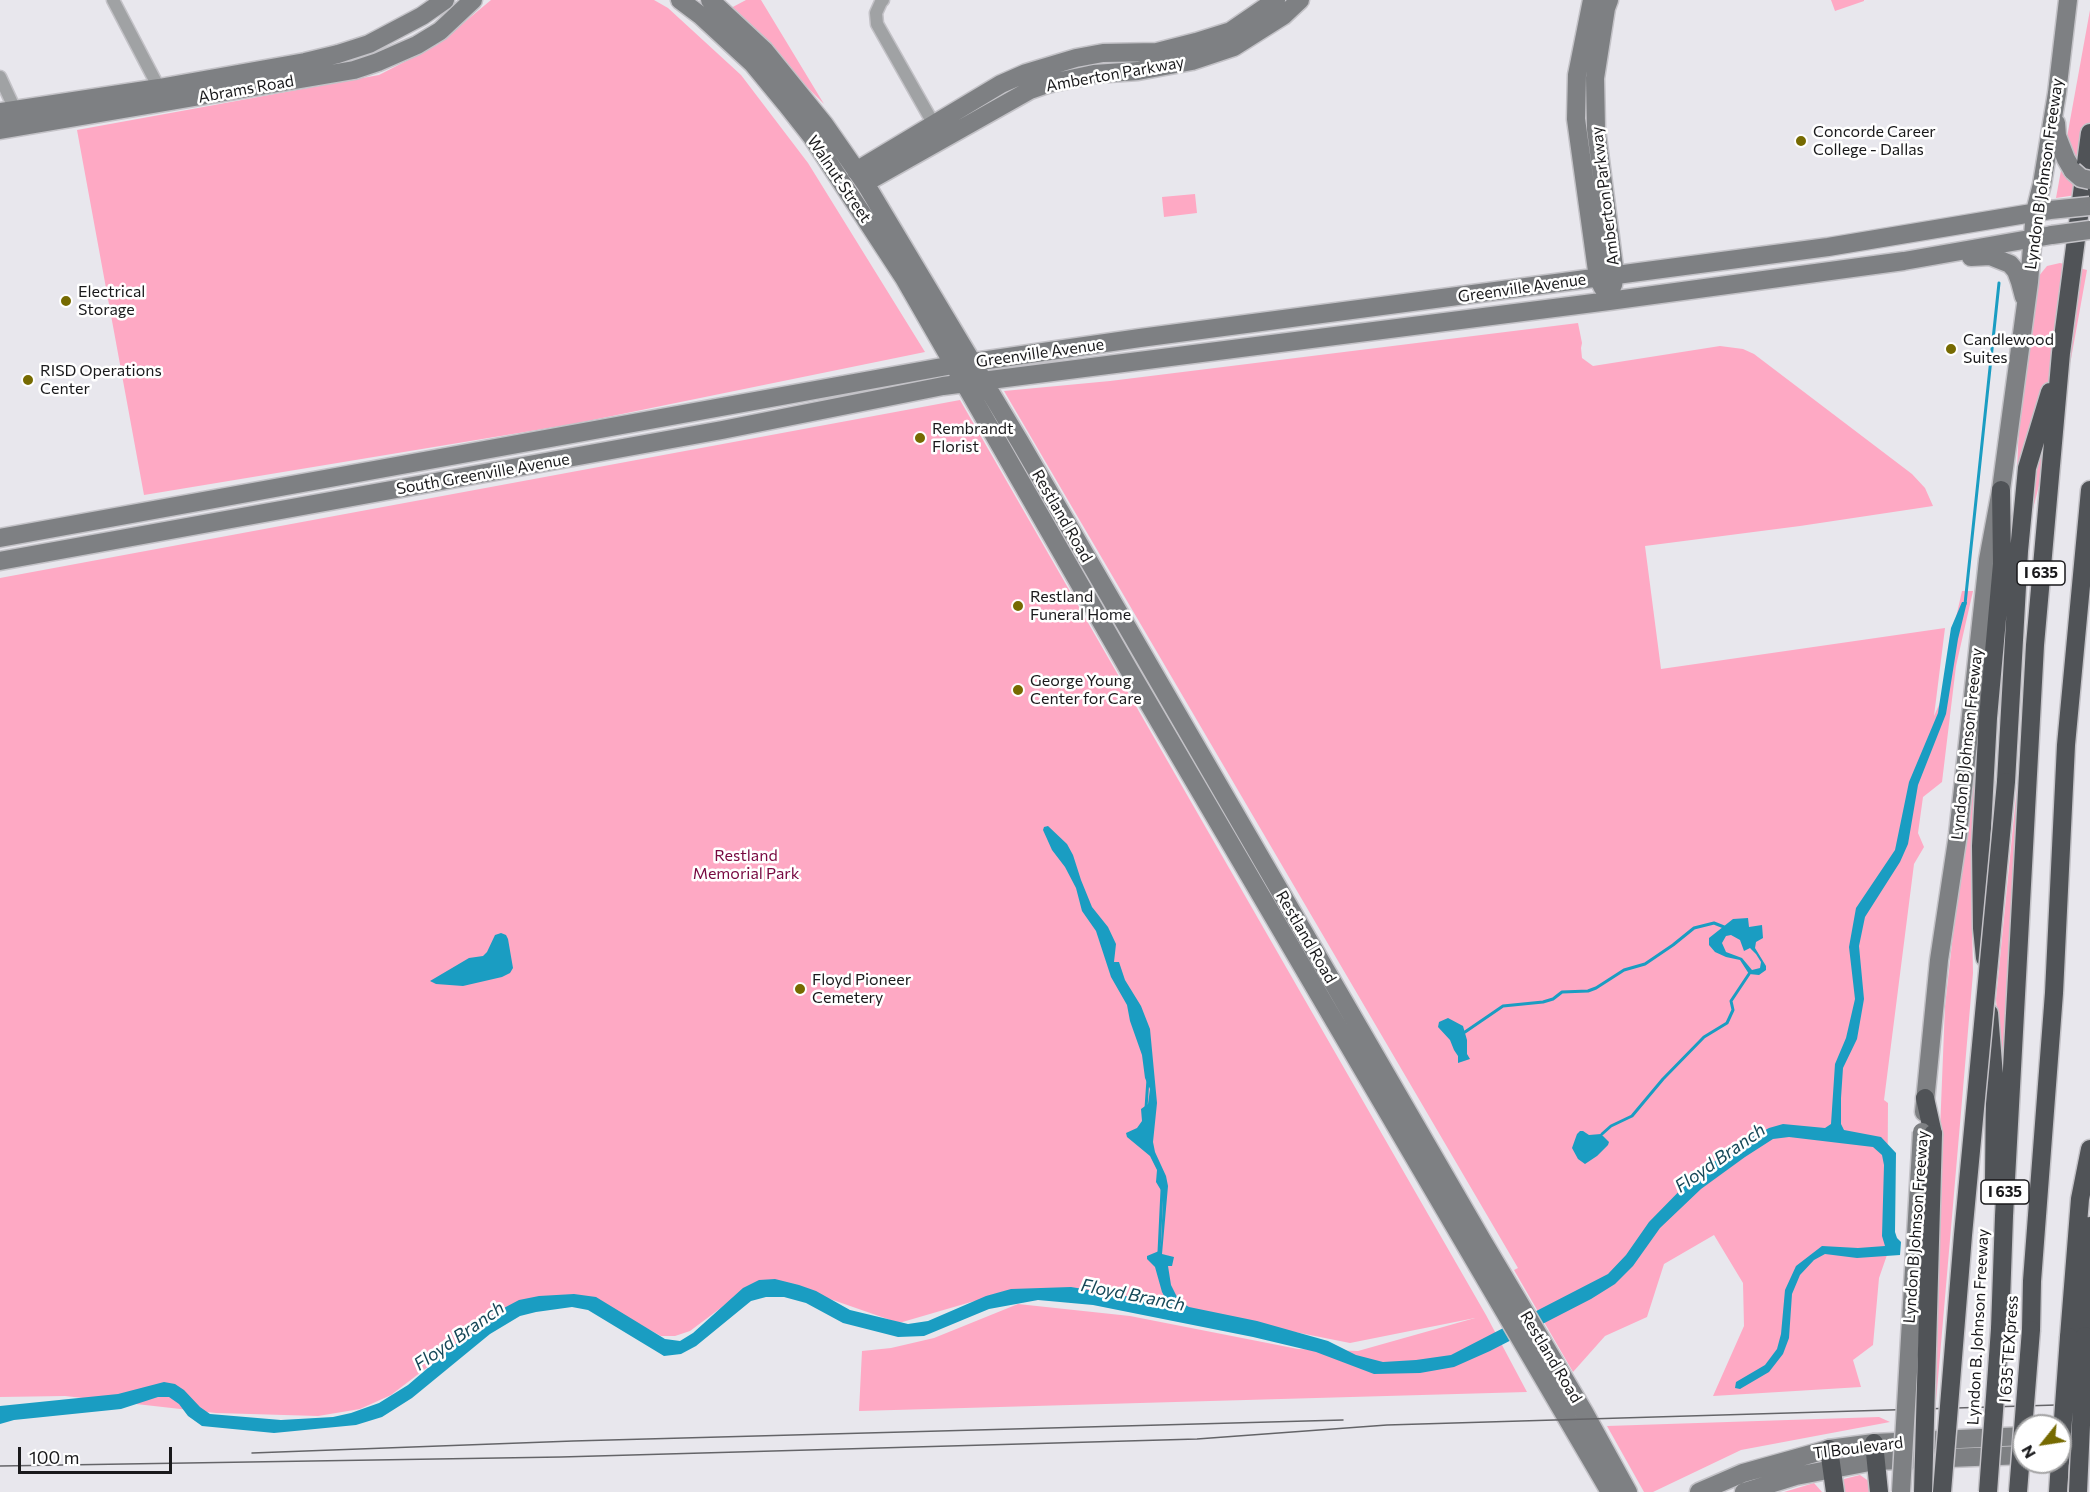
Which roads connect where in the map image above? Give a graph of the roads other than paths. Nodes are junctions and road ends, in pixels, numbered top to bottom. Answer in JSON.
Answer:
{"nodes":[{"id":1,"x":113,"y":0,"type":"edge"},
{"id":2,"x":445,"y":0,"type":"edge"},
{"id":3,"x":473,"y":0,"type":"edge"},
{"id":4,"x":710,"y":0,"type":"edge"},
{"id":5,"x":883,"y":0,"type":"edge"},
{"id":6,"x":1276,"y":0,"type":"edge"},
{"id":7,"x":1300,"y":0,"type":"edge"},
{"id":8,"x":1592,"y":0,"type":"edge"},
{"id":9,"x":1609,"y":0,"type":"edge"},
{"id":10,"x":2068,"y":0,"type":"edge"},
{"id":11,"x":688,"y":3,"type":"edge"},
{"id":12,"x":306,"y":71,"type":"junction"},
{"id":13,"x":0,"y":77,"type":"edge"},
{"id":14,"x":1586,"y":77,"type":"junction"},
{"id":15,"x":161,"y":96,"type":"junction"},
{"id":16,"x":2055,"y":100,"type":"junction"},
{"id":17,"x":9,"y":121,"type":"edge"},
{"id":18,"x":938,"y":132,"type":"junction"},
{"id":19,"x":2090,"y":133,"type":"edge"},
{"id":20,"x":860,"y":177,"type":"junction"},
{"id":21,"x":2090,"y":180,"type":"edge"},
{"id":22,"x":2090,"y":206,"type":"edge"},
{"id":23,"x":2043,"y":211,"type":"junction"},
{"id":24,"x":2090,"y":230,"type":"edge"},
{"id":25,"x":2043,"y":237,"type":"junction"},
{"id":26,"x":1785,"y":253,"type":"junction"},
{"id":27,"x":1942,"y":254,"type":"junction"},
{"id":28,"x":1607,"y":277,"type":"junction"},
{"id":29,"x":1788,"y":277,"type":"junction"},
{"id":30,"x":1609,"y":301,"type":"junction"},
{"id":31,"x":2025,"y":306,"type":"junction"},
{"id":32,"x":1324,"y":315,"type":"junction"},
{"id":33,"x":1327,"y":337,"type":"junction"},
{"id":34,"x":2061,"y":353,"type":"junction"},
{"id":35,"x":973,"y":363,"type":"junction"},
{"id":36,"x":953,"y":365,"type":"junction"},
{"id":37,"x":873,"y":379,"type":"junction"},
{"id":38,"x":984,"y":381,"type":"junction"},
{"id":39,"x":965,"y":384,"type":"junction"},
{"id":40,"x":790,"y":395,"type":"junction"},
{"id":41,"x":877,"y":399,"type":"junction"},
{"id":42,"x":793,"y":416,"type":"junction"},
{"id":43,"x":2001,"y":490,"type":"junction"},
{"id":44,"x":2090,"y":490,"type":"edge"},
{"id":45,"x":119,"y":515,"type":"junction"},
{"id":46,"x":0,"y":538,"type":"edge"},
{"id":47,"x":123,"y":539,"type":"junction"},
{"id":48,"x":0,"y":561,"type":"edge"},
{"id":49,"x":1925,"y":1098,"type":"joint"},
{"id":50,"x":1927,"y":1133,"type":"junction"},
{"id":51,"x":2090,"y":1149,"type":"edge"},
{"id":52,"x":2090,"y":1226,"type":"edge"},
{"id":53,"x":1514,"y":1312,"type":"junction"},
{"id":54,"x":1994,"y":1330,"type":"junction"},
{"id":55,"x":1529,"y":1337,"type":"junction"},
{"id":56,"x":2077,"y":1337,"type":"junction"},
{"id":57,"x":1561,"y":1374,"type":"junction"},
{"id":58,"x":1545,"y":1383,"type":"junction"},
{"id":59,"x":2067,"y":1414,"type":"edge"},
{"id":60,"x":2090,"y":1433,"type":"edge"},
{"id":61,"x":2072,"y":1434,"type":"edge"},
{"id":62,"x":2012,"y":1437,"type":"edge"},
{"id":63,"x":1829,"y":1449,"type":"junction"},
{"id":64,"x":1874,"y":1452,"type":"junction"},
{"id":65,"x":2090,"y":1452,"type":"edge"},
{"id":66,"x":2072,"y":1453,"type":"edge"},
{"id":67,"x":2012,"y":1455,"type":"edge"},
{"id":68,"x":1831,"y":1468,"type":"junction"},
{"id":69,"x":2059,"y":1474,"type":"edge"},
{"id":70,"x":1610,"y":1492,"type":"edge"},
{"id":71,"x":1629,"y":1492,"type":"edge"},
{"id":72,"x":1699,"y":1492,"type":"edge"},
{"id":73,"x":1744,"y":1492,"type":"edge"},
{"id":74,"x":1834,"y":1492,"type":"edge"},
{"id":75,"x":1879,"y":1492,"type":"edge"},
{"id":76,"x":1901,"y":1492,"type":"edge"},
{"id":77,"x":1923,"y":1492,"type":"edge"},
{"id":78,"x":1941,"y":1492,"type":"edge"},
{"id":79,"x":1988,"y":1492,"type":"edge"},
{"id":80,"x":2018,"y":1492,"type":"edge"},
{"id":81,"x":2058,"y":1492,"type":"edge"},
{"id":82,"x":2078,"y":1492,"type":"edge"}],
"edges":[{"from":1,"to":15,"type":"street"},
{"from":2,"to":12,"type":"main road","name":"Abrams Road"},
{"from":3,"to":12,"type":"main road","name":"Abrams Road"},
{"from":4,"to":20,"type":"main road","name":"Walnut Street"},
{"from":5,"to":18,"type":"street"},
{"from":6,"to":18,"type":"main road","name":"Amberton Parkway"},
{"from":7,"to":18,"type":"main road","name":"Amberton Parkway"},
{"from":8,"to":14,"type":"main road","name":"Amberton Parkway"},
{"from":9,"to":14,"type":"main road","name":"Amberton Parkway"},
{"from":10,"to":16,"type":"main road","name":"Lyndon B Johnson Freeway"},
{"from":11,"to":36,"type":"main road","name":"Walnut Street"},
{"from":12,"to":15,"type":"main road","name":"Abrams Road"},
{"from":13,"to":17,"type":"street"},
{"from":14,"to":28,"type":"main road","name":"Amberton Parkway"},
{"from":15,"to":17,"type":"main road","name":"Abrams Road"},
{"from":16,"to":21,"type":"main road","bridge":true},
{"from":16,"to":23,"type":"main road","name":"Lyndon B Johnson Freeway"},
{"from":18,"to":20,"type":"main road","name":"Amberton Parkway"},
{"from":19,"to":34,"type":"highway","number":"I 635"},
{"from":20,"to":35,"type":"main road","name":"Walnut Street"},
{"from":22,"to":23,"type":"main road","name":"Greenville Avenue","bridge":true},
{"from":23,"to":25,"type":"main road","name":"Lyndon B Johnson Freeway"},
{"from":23,"to":26,"type":"main road","name":"Greenville Avenue"},
{"from":24,"to":25,"type":"main road","name":"Greenville Avenue","bridge":true},
{"from":25,"to":27,"type":"main road","name":"Greenville Avenue"},
{"from":25,"to":31,"type":"main road","name":"Lyndon B Johnson Freeway"},
{"from":26,"to":28,"type":"main road","name":"Greenville Avenue"},
{"from":26,"to":29,"type":"main road"},
{"from":27,"to":29,"type":"main road","name":"Greenville Avenue"},
{"from":27,"to":31,"type":"main road"},
{"from":28,"to":30,"type":"main road","name":"Amberton Parkway"},
{"from":28,"to":32,"type":"main road","name":"Greenville Avenue"},
{"from":29,"to":30,"type":"main road","name":"Greenville Avenue"},
{"from":30,"to":33,"type":"main road","name":"Greenville Avenue"},
{"from":31,"to":43,"type":"main road","name":"Lyndon B Johnson Freeway"},
{"from":32,"to":33,"type":"main road"},
{"from":32,"to":35,"type":"main road","name":"Greenville Avenue"},
{"from":33,"to":38,"type":"main road","name":"Greenville Avenue"},
{"from":34,"to":54,"type":"highway","name":"Lyndon B. Johnson Freeway","number":"I 635"},
{"from":34,"to":78,"type":"highway","bridge":true},
{"from":35,"to":36,"type":"main road","name":"Greenville Avenue"},
{"from":35,"to":38,"type":"main road","name":"Walnut Street"},
{"from":36,"to":37,"type":"main road","name":"South Greenville Avenue"},
{"from":36,"to":39,"type":"main road","name":"Walnut Street"},
{"from":37,"to":40,"type":"main road","name":"South Greenville Avenue"},
{"from":37,"to":41,"type":"main road"},
{"from":38,"to":39,"type":"main road","name":"Greenville Avenue"},
{"from":38,"to":53,"type":"main road","name":"Restland Road"},
{"from":39,"to":41,"type":"main road","name":"South Greenville Avenue"},
{"from":39,"to":53,"type":"main road","name":"Restland Road"},
{"from":40,"to":42,"type":"main road"},
{"from":40,"to":45,"type":"main road","name":"South Greenville Avenue"},
{"from":41,"to":42,"type":"main road","name":"South Greenville Avenue"},
{"from":42,"to":47,"type":"main road","name":"South Greenville Avenue"},
{"from":43,"to":49,"type":"main road","name":"Lyndon B Johnson Freeway"},
{"from":43,"to":54,"type":"highway"},
{"from":44,"to":80,"type":"highway","name":"I 635 TEXpress","bridge":true},
{"from":45,"to":46,"type":"main road","name":"South Greenville Avenue"},
{"from":45,"to":47,"type":"main road"},
{"from":47,"to":48,"type":"main road","name":"South Greenville Avenue"},
{"from":49,"to":50,"type":"highway"},
{"from":50,"to":76,"type":"main road","name":"Lyndon B Johnson Freeway","bridge":true},
{"from":50,"to":77,"type":"highway","bridge":true},
{"from":51,"to":56,"type":"highway"},
{"from":52,"to":56,"type":"highway"},
{"from":53,"to":55,"type":"main road","name":"Restland Road"},
{"from":54,"to":79,"type":"highway","name":"Lyndon B. Johnson Freeway","number":"I 635","bridge":true},
{"from":55,"to":57,"type":"main road","name":"Restland Road"},
{"from":55,"to":58,"type":"main road","name":"Restland Road"},
{"from":56,"to":59,"type":"highway","bridge":true},
{"from":56,"to":82,"type":"highway","bridge":true},
{"from":57,"to":58,"type":"main road"},
{"from":57,"to":71,"type":"main road","name":"Restland Road"},
{"from":58,"to":70,"type":"main road","name":"Restland Road"},
{"from":60,"to":61,"type":"main road"},
{"from":62,"to":64,"type":"main road","name":"TI Boulevard"},
{"from":63,"to":64,"type":"main road","name":"TI Boulevard"},
{"from":63,"to":68,"type":"highway"},
{"from":63,"to":72,"type":"main road","name":"TI Boulevard"},
{"from":64,"to":67,"type":"main road","name":"TI Boulevard"},
{"from":64,"to":68,"type":"main road","name":"TI Boulevard"},
{"from":64,"to":75,"type":"highway"},
{"from":65,"to":66,"type":"main road"},
{"from":68,"to":73,"type":"main road","name":"TI Boulevard"},
{"from":68,"to":74,"type":"highway"},
{"from":69,"to":81,"type":"highway"}]}
